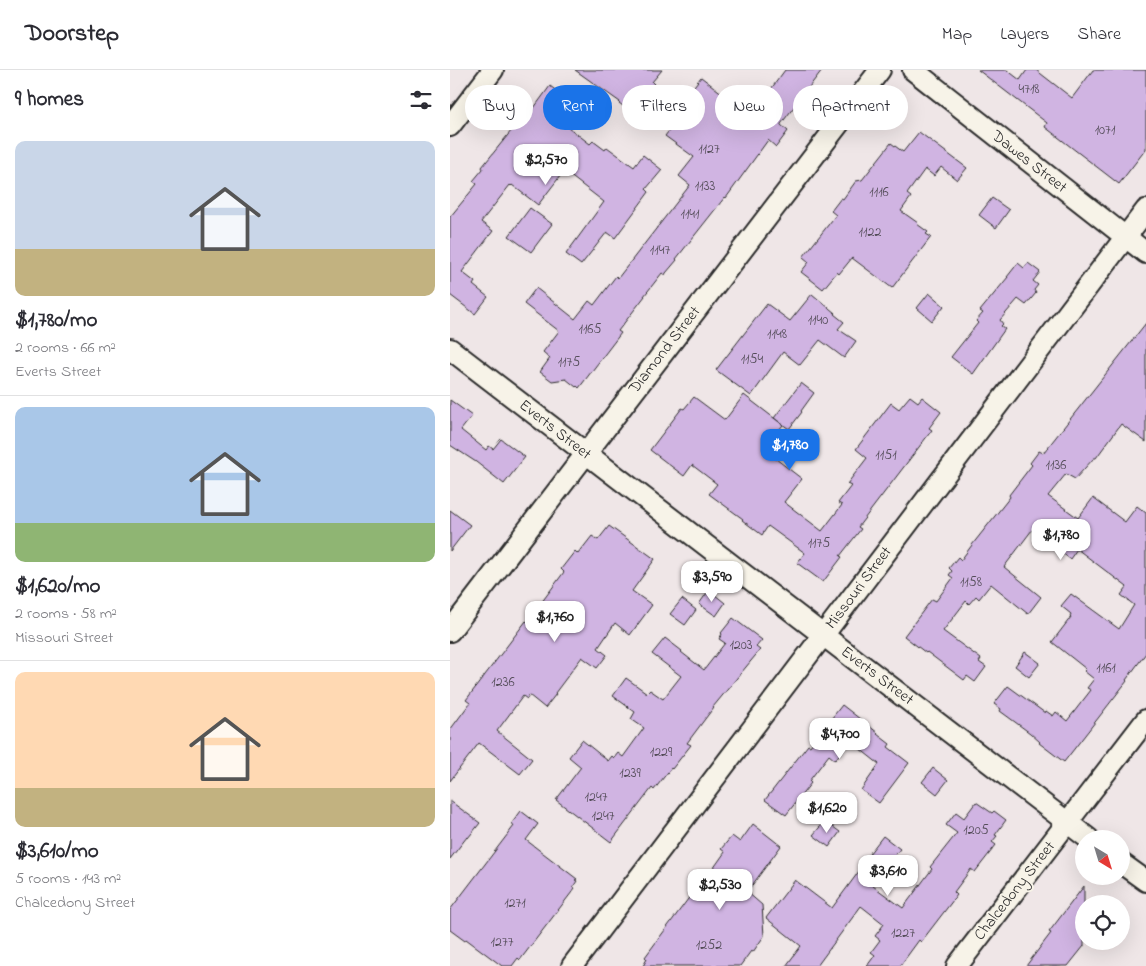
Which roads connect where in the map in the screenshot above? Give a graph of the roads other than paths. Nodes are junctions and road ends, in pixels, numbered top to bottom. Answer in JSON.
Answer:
{"nodes":[{"id":1,"x":493,"y":70,"type":"edge"},
{"id":2,"x":880,"y":70,"type":"edge"},
{"id":3,"x":913,"y":70,"type":"edge"},
{"id":4,"x":450,"y":126,"type":"edge"},
{"id":5,"x":1146,"y":210,"type":"edge"},
{"id":6,"x":1125,"y":237,"type":"junction"},
{"id":7,"x":1146,"y":253,"type":"edge"},
{"id":8,"x":450,"y":350,"type":"edge"},
{"id":9,"x":586,"y":454,"type":"junction"},
{"id":10,"x":450,"y":631,"type":"edge"},
{"id":11,"x":823,"y":635,"type":"junction"},
{"id":12,"x":1146,"y":720,"type":"edge"},
{"id":13,"x":1068,"y":822,"type":"junction"},
{"id":14,"x":1078,"y":830,"type":"edge"},
{"id":15,"x":1130,"y":869,"type":"edge"},
{"id":16,"x":1146,"y":881,"type":"edge"},
{"id":17,"x":572,"y":966,"type":"edge"},
{"id":18,"x":958,"y":966,"type":"edge"}],
"edges":[{"from":1,"to":4,"type":"street"},
{"from":2,"to":9,"type":"street","name":"Diamond Street"},
{"from":3,"to":6,"type":"street","name":"Dawes Street"},
{"from":5,"to":6,"type":"street","name":"Missouri Street"},
{"from":6,"to":7,"type":"street","name":"Dawes Street"},
{"from":6,"to":11,"type":"street","name":"Missouri Street"},
{"from":8,"to":9,"type":"street","name":"Everts Street"},
{"from":9,"to":10,"type":"street","name":"Diamond Street"},
{"from":9,"to":11,"type":"street","name":"Everts Street"},
{"from":11,"to":13,"type":"street","name":"Everts Street"},
{"from":11,"to":17,"type":"street","name":"Missouri Street"},
{"from":12,"to":13,"type":"street","name":"Chalcedony Street"},
{"from":13,"to":14,"type":"street","name":"Everts Street"},
{"from":13,"to":18,"type":"street","name":"Chalcedony Street"},
{"from":15,"to":16,"type":"street"}]}
